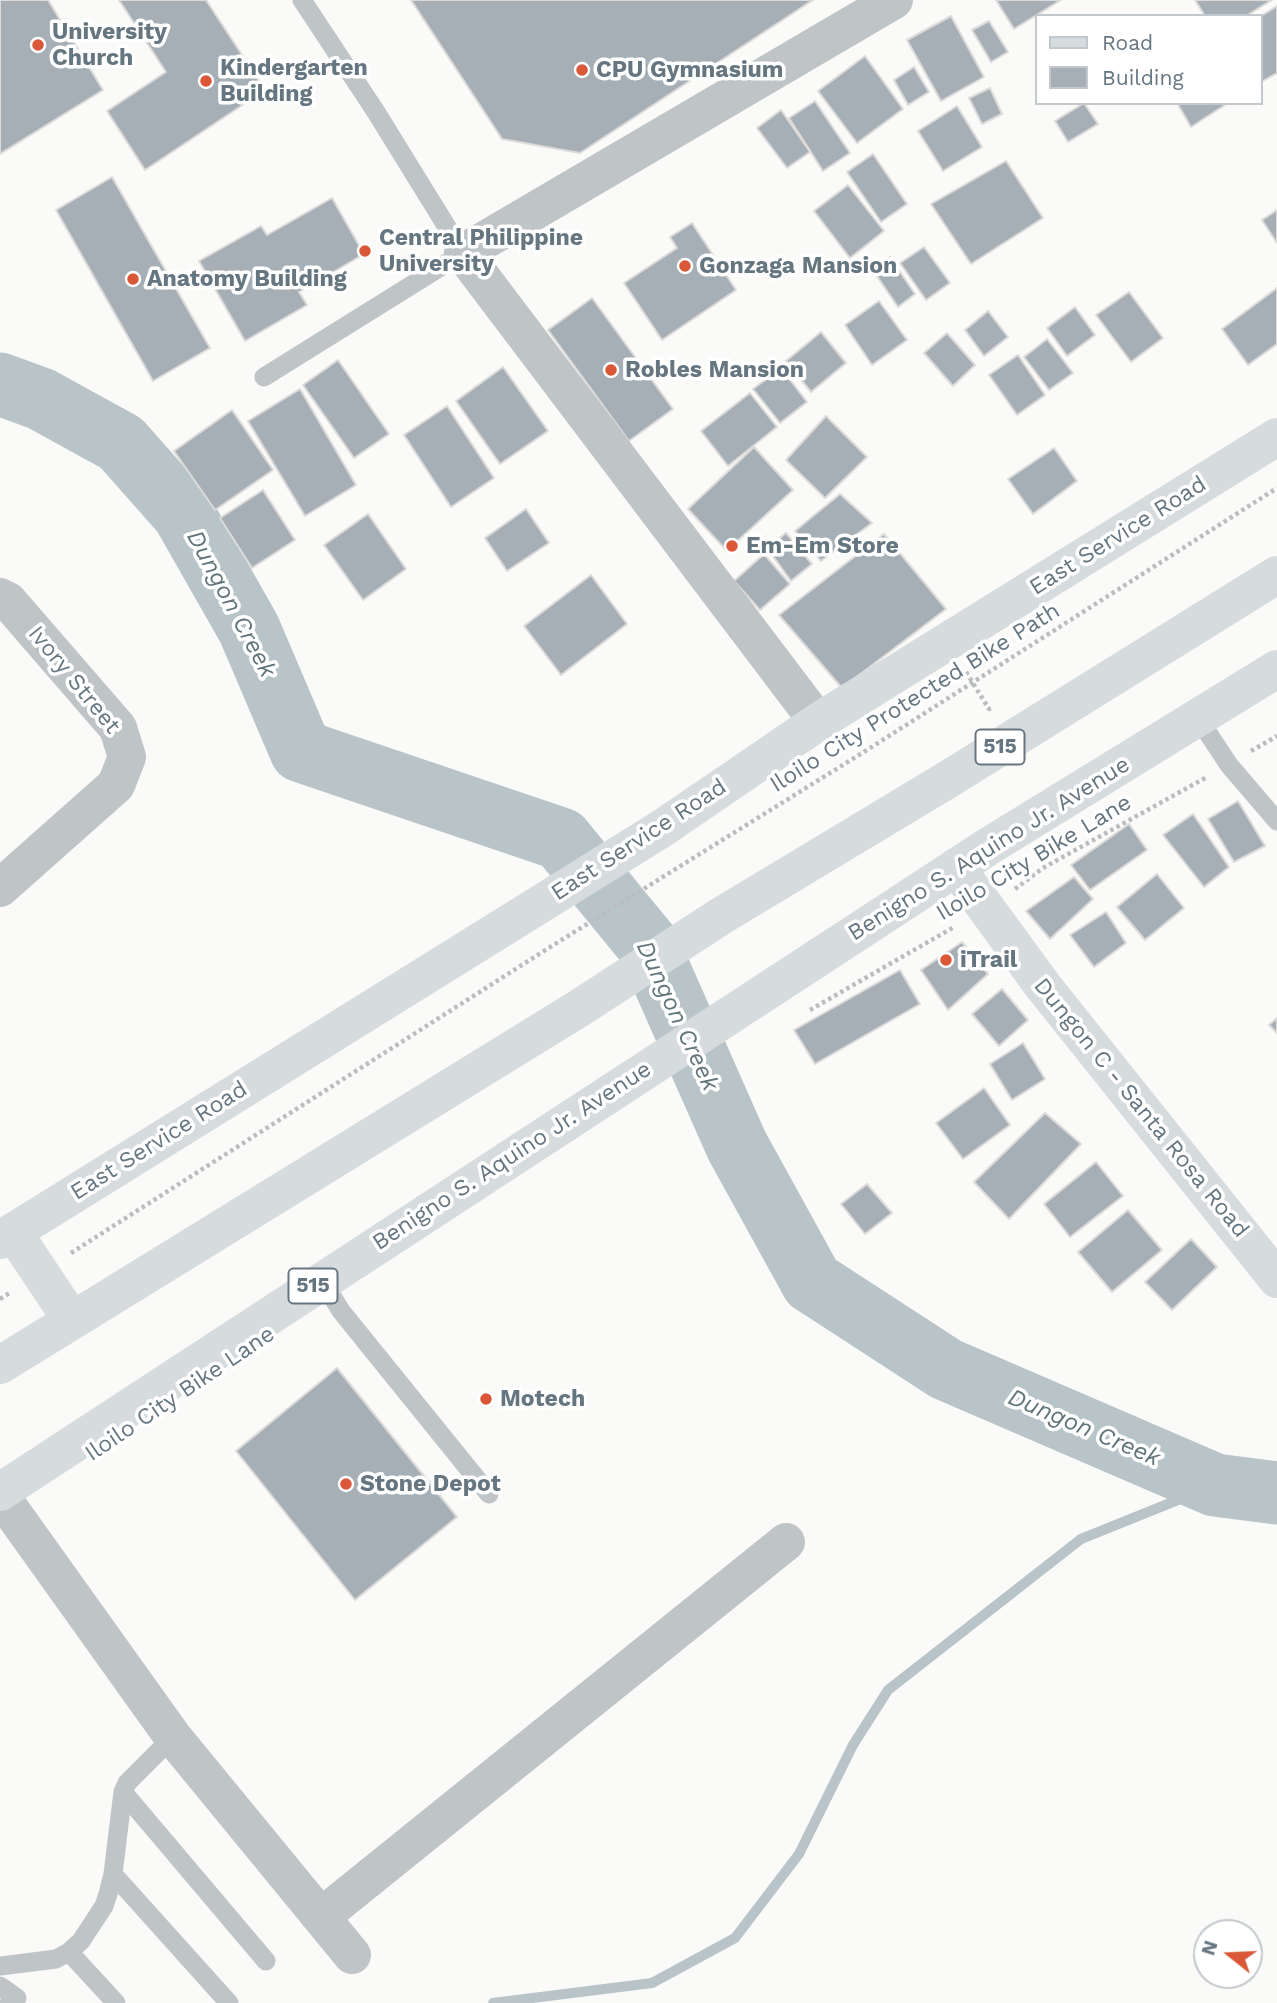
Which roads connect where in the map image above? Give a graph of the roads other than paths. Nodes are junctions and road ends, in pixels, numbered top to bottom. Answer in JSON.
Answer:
{"nodes":[{"id":1,"x":302,"y":0,"type":"edge"},
{"id":2,"x":894,"y":0,"type":"edge"},
{"id":3,"x":463,"y":253,"type":"junction"},
{"id":4,"x":264,"y":377,"type":"dead end"},
{"id":5,"x":1277,"y":437,"type":"edge"},
{"id":6,"x":1277,"y":575,"type":"edge"},
{"id":7,"x":0,"y":597,"type":"edge"},
{"id":8,"x":1277,"y":669,"type":"edge"},
{"id":9,"x":1198,"y":718,"type":"junction"},
{"id":10,"x":818,"y":722,"type":"junction"},
{"id":11,"x":1277,"y":821,"type":"edge"},
{"id":12,"x":956,"y":867,"type":"junction"},
{"id":13,"x":0,"y":888,"type":"edge"},
{"id":14,"x":6,"y":1236,"type":"edge"},
{"id":15,"x":1277,"y":1279,"type":"edge"},
{"id":16,"x":322,"y":1280,"type":"junction"},
{"id":17,"x":71,"y":1319,"type":"junction"},
{"id":18,"x":0,"y":1365,"type":"edge"},
{"id":19,"x":0,"y":1493,"type":"edge"},
{"id":20,"x":489,"y":1494,"type":"dead end"},
{"id":21,"x":786,"y":1542,"type":"dead end"},
{"id":22,"x":173,"y":1737,"type":"junction"},
{"id":23,"x":122,"y":1792,"type":"junction"},
{"id":24,"x":113,"y":1874,"type":"junction"},
{"id":25,"x":322,"y":1916,"type":"junction"},
{"id":26,"x":69,"y":1952,"type":"junction"},
{"id":27,"x":352,"y":1955,"type":"dead end"},
{"id":28,"x":266,"y":1961,"type":"dead end"},
{"id":29,"x":0,"y":1966,"type":"edge"},
{"id":30,"x":0,"y":1986,"type":"edge"},
{"id":31,"x":17,"y":2001,"type":"edge"},
{"id":32,"x":116,"y":2003,"type":"edge"},
{"id":33,"x":229,"y":2003,"type":"edge"}],
"edges":[{"from":1,"to":3,"type":"lane"},
{"from":2,"to":3,"type":"street"},
{"from":3,"to":4,"type":"lane"},
{"from":3,"to":10,"type":"street"},
{"from":5,"to":10,"type":"main road","name":"East Service Road"},
{"from":6,"to":17,"type":"main road","number":"515"},
{"from":7,"to":13,"type":"street","name":"Ivory Street"},
{"from":8,"to":9,"type":"main road","name":"Benigno S. Aquino Jr. Avenue","number":"515"},
{"from":9,"to":11,"type":"lane"},
{"from":9,"to":12,"type":"main road","name":"Benigno S. Aquino Jr. Avenue","number":"515"},
{"from":10,"to":14,"type":"main road","name":"East Service Road"},
{"from":12,"to":15,"type":"main road","name":"Dungon C - Santa Rosa Road"},
{"from":12,"to":16,"type":"main road","name":"Benigno S. Aquino Jr. Avenue","number":"515"},
{"from":14,"to":17,"type":"main road"},
{"from":16,"to":19,"type":"main road","name":"Benigno S. Aquino Jr. Avenue","number":"515"},
{"from":16,"to":20,"type":"lane"},
{"from":17,"to":18,"type":"main road","number":"515"},
{"from":19,"to":22,"type":"street"},
{"from":21,"to":25,"type":"street"},
{"from":22,"to":23,"type":"lane"},
{"from":22,"to":25,"type":"street"},
{"from":23,"to":24,"type":"lane"},
{"from":23,"to":28,"type":"lane"},
{"from":24,"to":26,"type":"lane"},
{"from":24,"to":33,"type":"lane"},
{"from":25,"to":27,"type":"street"},
{"from":26,"to":29,"type":"lane"},
{"from":26,"to":32,"type":"lane"},
{"from":30,"to":31,"type":"lane"}]}
